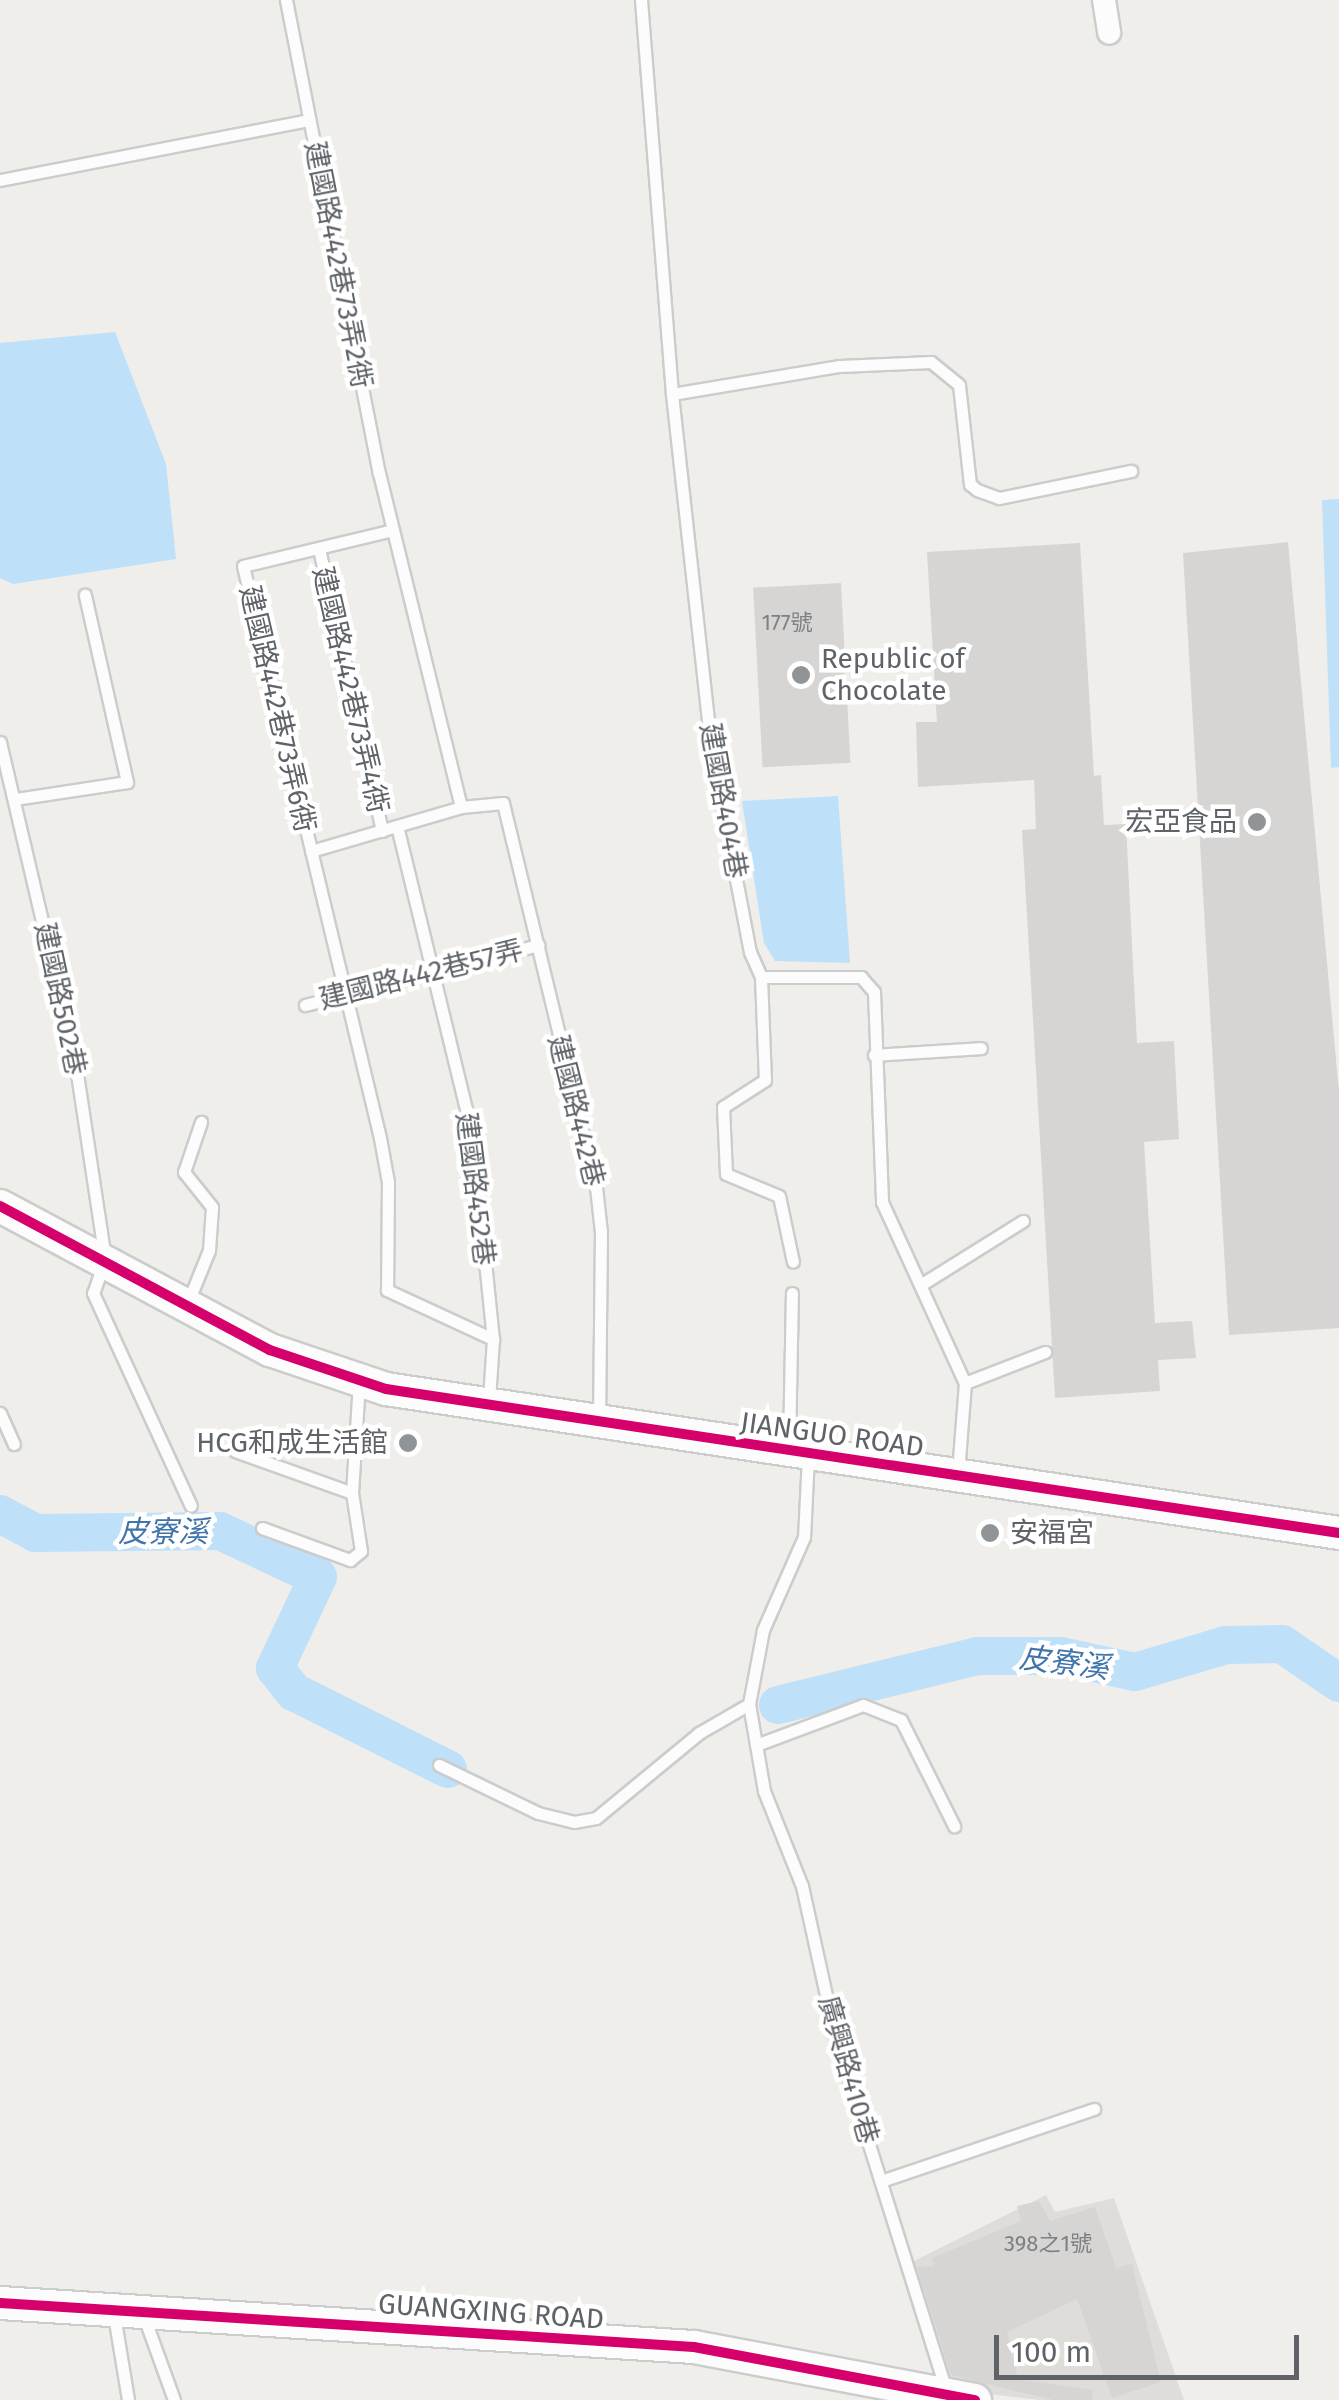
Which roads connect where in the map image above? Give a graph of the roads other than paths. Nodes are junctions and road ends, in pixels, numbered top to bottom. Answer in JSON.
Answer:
{"nodes":[{"id":1,"x":286,"y":0,"type":"edge"},
{"id":2,"x":641,"y":0,"type":"edge"},
{"id":3,"x":1104,"y":0,"type":"edge"},
{"id":4,"x":1109,"y":34,"type":"dead end"},
{"id":5,"x":310,"y":120,"type":"junction"},
{"id":6,"x":0,"y":180,"type":"edge"},
{"id":7,"x":672,"y":394,"type":"junction"},
{"id":8,"x":1131,"y":471,"type":"dead end"},
{"id":9,"x":393,"y":530,"type":"junction"},
{"id":10,"x":319,"y":550,"type":"junction"},
{"id":11,"x":85,"y":596,"type":"dead end"},
{"id":12,"x":0,"y":742,"type":"edge"},
{"id":13,"x":15,"y":798,"type":"junction"},
{"id":14,"x":461,"y":808,"type":"junction"},
{"id":15,"x":397,"y":826,"type":"junction"},
{"id":16,"x":382,"y":831,"type":"junction"},
{"id":17,"x":310,"y":852,"type":"junction"},
{"id":18,"x":538,"y":945,"type":"junction"},
{"id":19,"x":430,"y":973,"type":"junction"},
{"id":20,"x":761,"y":977,"type":"junction"},
{"id":21,"x":344,"y":995,"type":"junction"},
{"id":22,"x":305,"y":1005,"type":"dead end"},
{"id":23,"x":981,"y":1048,"type":"dead end"},
{"id":24,"x":874,"y":1055,"type":"junction"},
{"id":25,"x":201,"y":1122,"type":"dead end"},
{"id":26,"x":0,"y":1206,"type":"edge"},
{"id":27,"x":1023,"y":1221,"type":"dead end"},
{"id":28,"x":105,"y":1259,"type":"junction"},
{"id":29,"x":793,"y":1262,"type":"dead end"},
{"id":30,"x":922,"y":1284,"type":"junction"},
{"id":31,"x":792,"y":1293,"type":"dead end"},
{"id":32,"x":186,"y":1306,"type":"junction"},
{"id":33,"x":492,"y":1338,"type":"junction"},
{"id":34,"x":1045,"y":1352,"type":"dead end"},
{"id":35,"x":359,"y":1382,"type":"junction"},
{"id":36,"x":964,"y":1382,"type":"junction"},
{"id":37,"x":489,"y":1409,"type":"junction"},
{"id":38,"x":0,"y":1413,"type":"edge"},
{"id":39,"x":599,"y":1425,"type":"junction"},
{"id":40,"x":14,"y":1444,"type":"dead end"},
{"id":41,"x":235,"y":1451,"type":"dead end"},
{"id":42,"x":798,"y":1453,"type":"junction"},
{"id":43,"x":958,"y":1477,"type":"junction"},
{"id":44,"x":352,"y":1493,"type":"junction"},
{"id":45,"x":191,"y":1506,"type":"dead end"},
{"id":46,"x":262,"y":1528,"type":"dead end"},
{"id":47,"x":1339,"y":1534,"type":"edge"},
{"id":48,"x":749,"y":1704,"type":"junction"},
{"id":49,"x":756,"y":1745,"type":"junction"},
{"id":50,"x":439,"y":1764,"type":"dead end"},
{"id":51,"x":954,"y":1826,"type":"dead end"},
{"id":52,"x":1094,"y":2109,"type":"dead end"},
{"id":53,"x":881,"y":2181,"type":"junction"},
{"id":54,"x":0,"y":2304,"type":"edge"},
{"id":55,"x":128,"y":2312,"type":"junction"},
{"id":56,"x":961,"y":2398,"type":"edge"},
{"id":57,"x":128,"y":2400,"type":"edge"},
{"id":58,"x":174,"y":2400,"type":"edge"}],
"edges":[{"from":1,"to":5,"type":"lane","name":"建國路442巷73弄2衖"},
{"from":2,"to":7,"type":"lane","name":"建國路404巷"},
{"from":3,"to":4,"type":"street"},
{"from":5,"to":6,"type":"lane"},
{"from":5,"to":9,"type":"lane","name":"建國路442巷73弄2衖"},
{"from":7,"to":8,"type":"lane"},
{"from":7,"to":20,"type":"lane","name":"建國路404巷"},
{"from":9,"to":10,"type":"lane"},
{"from":9,"to":14,"type":"lane","name":"建國路442巷73弄2衖"},
{"from":10,"to":16,"type":"lane","name":"建國路442巷73弄4衖"},
{"from":10,"to":17,"type":"lane","name":"建國路442巷73弄6衖"},
{"from":11,"to":13,"type":"lane"},
{"from":12,"to":13,"type":"lane","name":"建國路502巷"},
{"from":13,"to":28,"type":"lane","name":"建國路502巷"},
{"from":14,"to":15,"type":"lane"},
{"from":14,"to":18,"type":"lane","name":"建國路442巷"},
{"from":15,"to":16,"type":"lane"},
{"from":15,"to":19,"type":"lane","name":"建國路452巷"},
{"from":16,"to":17,"type":"lane"},
{"from":17,"to":21,"type":"lane","name":"建國路442巷73弄6衖"},
{"from":18,"to":19,"type":"lane","name":"建國路442巷57弄"},
{"from":18,"to":39,"type":"lane","name":"建國路442巷"},
{"from":19,"to":21,"type":"lane","name":"建國路442巷57弄"},
{"from":19,"to":33,"type":"lane","name":"建國路452巷"},
{"from":20,"to":24,"type":"lane"},
{"from":20,"to":29,"type":"lane","name":"建國路404巷"},
{"from":21,"to":22,"type":"lane","name":"建國路442巷57弄"},
{"from":21,"to":33,"type":"lane","name":"建國路442巷73弄6衖"},
{"from":23,"to":24,"type":"lane"},
{"from":24,"to":30,"type":"lane"},
{"from":25,"to":32,"type":"lane"},
{"from":26,"to":28,"type":"street","name":"JIANGUO ROAD"},
{"from":27,"to":30,"type":"lane"},
{"from":28,"to":32,"type":"street","name":"JIANGUO ROAD"},
{"from":28,"to":45,"type":"lane","name":"建國路502巷"},
{"from":30,"to":36,"type":"lane"},
{"from":31,"to":42,"type":"lane"},
{"from":32,"to":35,"type":"street","name":"JIANGUO ROAD"},
{"from":33,"to":37,"type":"lane","name":"建國路452巷"},
{"from":34,"to":36,"type":"lane"},
{"from":35,"to":37,"type":"street","name":"JIANGUO ROAD"},
{"from":35,"to":44,"type":"lane"},
{"from":36,"to":43,"type":"lane"},
{"from":37,"to":39,"type":"street","name":"JIANGUO ROAD"},
{"from":38,"to":40,"type":"lane"},
{"from":39,"to":42,"type":"street","name":"JIANGUO ROAD"},
{"from":41,"to":44,"type":"lane"},
{"from":42,"to":43,"type":"street","name":"JIANGUO ROAD"},
{"from":42,"to":48,"type":"lane"},
{"from":43,"to":47,"type":"street","name":"JIANGUO ROAD"},
{"from":44,"to":46,"type":"lane"},
{"from":48,"to":49,"type":"lane","name":"廣興路410巷"},
{"from":48,"to":50,"type":"lane"},
{"from":49,"to":51,"type":"lane"},
{"from":49,"to":53,"type":"lane","name":"廣興路410巷"},
{"from":52,"to":53,"type":"lane"},
{"from":53,"to":56,"type":"lane","name":"廣興路410巷"},
{"from":54,"to":55,"type":"street","name":"GUANGXING ROAD"},
{"from":55,"to":56,"type":"street","name":"GUANGXING ROAD"},
{"from":55,"to":57,"type":"lane"},
{"from":55,"to":58,"type":"lane"}]}
